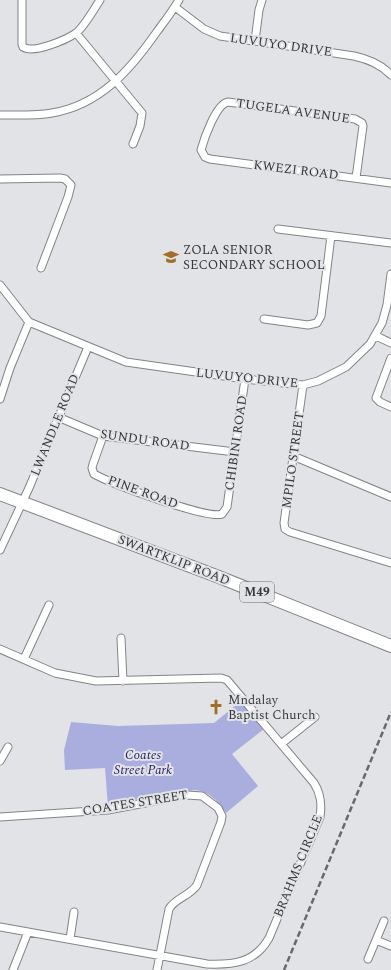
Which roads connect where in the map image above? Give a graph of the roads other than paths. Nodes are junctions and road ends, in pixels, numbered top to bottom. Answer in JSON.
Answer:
{"nodes":[{"id":1,"x":22,"y":0,"type":"edge"},
{"id":2,"x":100,"y":0,"type":"edge"},
{"id":3,"x":179,"y":0,"type":"edge"},
{"id":4,"x":262,"y":0,"type":"edge"},
{"id":5,"x":175,"y":7,"type":"junction"},
{"id":6,"x":76,"y":33,"type":"junction"},
{"id":7,"x":255,"y":41,"type":"junction"},
{"id":8,"x":391,"y":75,"type":"edge"},
{"id":9,"x":117,"y":81,"type":"junction"},
{"id":10,"x":0,"y":115,"type":"edge"},
{"id":11,"x":133,"y":144,"type":"dead end"},
{"id":12,"x":202,"y":154,"type":"joint"},
{"id":13,"x":356,"y":178,"type":"junction"},
{"id":14,"x":0,"y":179,"type":"edge"},
{"id":15,"x":391,"y":183,"type":"edge"},
{"id":16,"x":278,"y":229,"type":"dead end"},
{"id":17,"x":331,"y":236,"type":"junction"},
{"id":18,"x":391,"y":243,"type":"edge"},
{"id":19,"x":41,"y":268,"type":"dead end"},
{"id":20,"x":391,"y":274,"type":"edge"},
{"id":21,"x":0,"y":286,"type":"edge"},
{"id":22,"x":264,"y":319,"type":"dead end"},
{"id":23,"x":30,"y":322,"type":"junction"},
{"id":24,"x":376,"y":336,"type":"junction"},
{"id":25,"x":391,"y":343,"type":"edge"},
{"id":26,"x":88,"y":347,"type":"junction"},
{"id":27,"x":391,"y":358,"type":"edge"},
{"id":28,"x":245,"y":379,"type":"junction"},
{"id":29,"x":303,"y":385,"type":"junction"},
{"id":30,"x":0,"y":400,"type":"edge"},
{"id":31,"x":391,"y":407,"type":"edge"},
{"id":32,"x":58,"y":417,"type":"junction"},
{"id":33,"x":103,"y":436,"type":"junction"},
{"id":34,"x":235,"y":452,"type":"junction"},
{"id":35,"x":293,"y":456,"type":"junction"},
{"id":36,"x":0,"y":494,"type":"edge"},
{"id":37,"x":391,"y":497,"type":"edge"},
{"id":38,"x":22,"y":504,"type":"junction"},
{"id":39,"x":227,"y":508,"type":"joint"},
{"id":40,"x":0,"y":550,"type":"edge"},
{"id":41,"x":391,"y":563,"type":"edge"},
{"id":42,"x":49,"y":605,"type":"dead end"},
{"id":43,"x":121,"y":638,"type":"dead end"},
{"id":44,"x":391,"y":646,"type":"edge"},
{"id":45,"x":0,"y":649,"type":"edge"},
{"id":46,"x":24,"y":660,"type":"junction"},
{"id":47,"x":123,"y":681,"type":"junction"},
{"id":48,"x":315,"y":717,"type":"dead end"},
{"id":49,"x":281,"y":744,"type":"junction"},
{"id":50,"x":8,"y":748,"type":"dead end"},
{"id":51,"x":0,"y":761,"type":"edge"},
{"id":52,"x":0,"y":817,"type":"edge"},
{"id":53,"x":74,"y":912,"type":"dead end"},
{"id":54,"x":384,"y":921,"type":"dead end"},
{"id":55,"x":0,"y":927,"type":"edge"},
{"id":56,"x":28,"y":932,"type":"junction"},
{"id":57,"x":70,"y":939,"type":"junction"},
{"id":58,"x":376,"y":940,"type":"junction"},
{"id":59,"x":391,"y":946,"type":"edge"},
{"id":60,"x":160,"y":956,"type":"junction"},
{"id":61,"x":368,"y":959,"type":"dead end"},
{"id":62,"x":13,"y":970,"type":"edge"},
{"id":63,"x":157,"y":970,"type":"edge"}],
"edges":[{"from":1,"to":6,"type":"street"},
{"from":2,"to":6,"type":"street"},
{"from":3,"to":5,"type":"street"},
{"from":4,"to":7,"type":"street"},
{"from":5,"to":7,"type":"street","name":"LUVUYO DRIVE"},
{"from":5,"to":9,"type":"street"},
{"from":6,"to":9,"type":"street"},
{"from":7,"to":8,"type":"street","name":"LUVUYO DRIVE"},
{"from":9,"to":10,"type":"street"},
{"from":9,"to":11,"type":"street"},
{"from":12,"to":13,"type":"street","name":"KWEZI ROAD"},
{"from":12,"to":13,"type":"street","name":"TUGELA AVENUE"},
{"from":13,"to":15,"type":"street","name":"KWEZI ROAD"},
{"from":14,"to":19,"type":"street"},
{"from":16,"to":17,"type":"street"},
{"from":17,"to":18,"type":"street"},
{"from":17,"to":22,"type":"street"},
{"from":20,"to":24,"type":"street","name":"LUVUYO DRIVE"},
{"from":21,"to":23,"type":"street"},
{"from":23,"to":26,"type":"street","name":"LUVUYO DRIVE"},
{"from":23,"to":30,"type":"street"},
{"from":24,"to":25,"type":"street"},
{"from":24,"to":29,"type":"street","name":"LUVUYO DRIVE"},
{"from":26,"to":28,"type":"street","name":"LUVUYO DRIVE"},
{"from":26,"to":32,"type":"street","name":"LWANDLE ROAD"},
{"from":27,"to":31,"type":"street"},
{"from":28,"to":29,"type":"street","name":"LUVUYO DRIVE"},
{"from":28,"to":34,"type":"street","name":"CHIBINI ROAD"},
{"from":29,"to":35,"type":"street","name":"MPILO STREET"},
{"from":32,"to":33,"type":"street","name":"SUNDU ROAD"},
{"from":32,"to":38,"type":"street","name":"LWANDLE ROAD"},
{"from":33,"to":34,"type":"street","name":"SUNDU ROAD"},
{"from":33,"to":39,"type":"street","name":"PINE ROAD"},
{"from":34,"to":39,"type":"street","name":"CHIBINI ROAD"},
{"from":35,"to":37,"type":"street"},
{"from":35,"to":41,"type":"street","name":"MPILO STREET"},
{"from":36,"to":38,"type":"main road","name":"SWARTKLIP ROAD","number":"M49"},
{"from":38,"to":40,"type":"street","name":"LWANDLE ROAD"},
{"from":38,"to":44,"type":"main road","name":"SWARTKLIP ROAD","number":"M49"},
{"from":42,"to":46,"type":"street"},
{"from":43,"to":47,"type":"street"},
{"from":45,"to":46,"type":"street","name":"BRAHMS CIRCLE"},
{"from":46,"to":47,"type":"street","name":"BRAHMS CIRCLE"},
{"from":47,"to":49,"type":"street","name":"BRAHMS CIRCLE"},
{"from":48,"to":49,"type":"street"},
{"from":49,"to":60,"type":"street","name":"BRAHMS CIRCLE"},
{"from":50,"to":51,"type":"street"},
{"from":52,"to":60,"type":"street","name":"COATES STREET"},
{"from":53,"to":57,"type":"street"},
{"from":54,"to":58,"type":"street"},
{"from":55,"to":56,"type":"street","name":"BRAHMS CIRCLE"},
{"from":56,"to":57,"type":"street","name":"BRAHMS CIRCLE"},
{"from":56,"to":62,"type":"street"},
{"from":57,"to":60,"type":"street","name":"BRAHMS CIRCLE"},
{"from":58,"to":59,"type":"street"},
{"from":58,"to":61,"type":"street"},
{"from":60,"to":63,"type":"street","name":"COATES STREET"}]}
